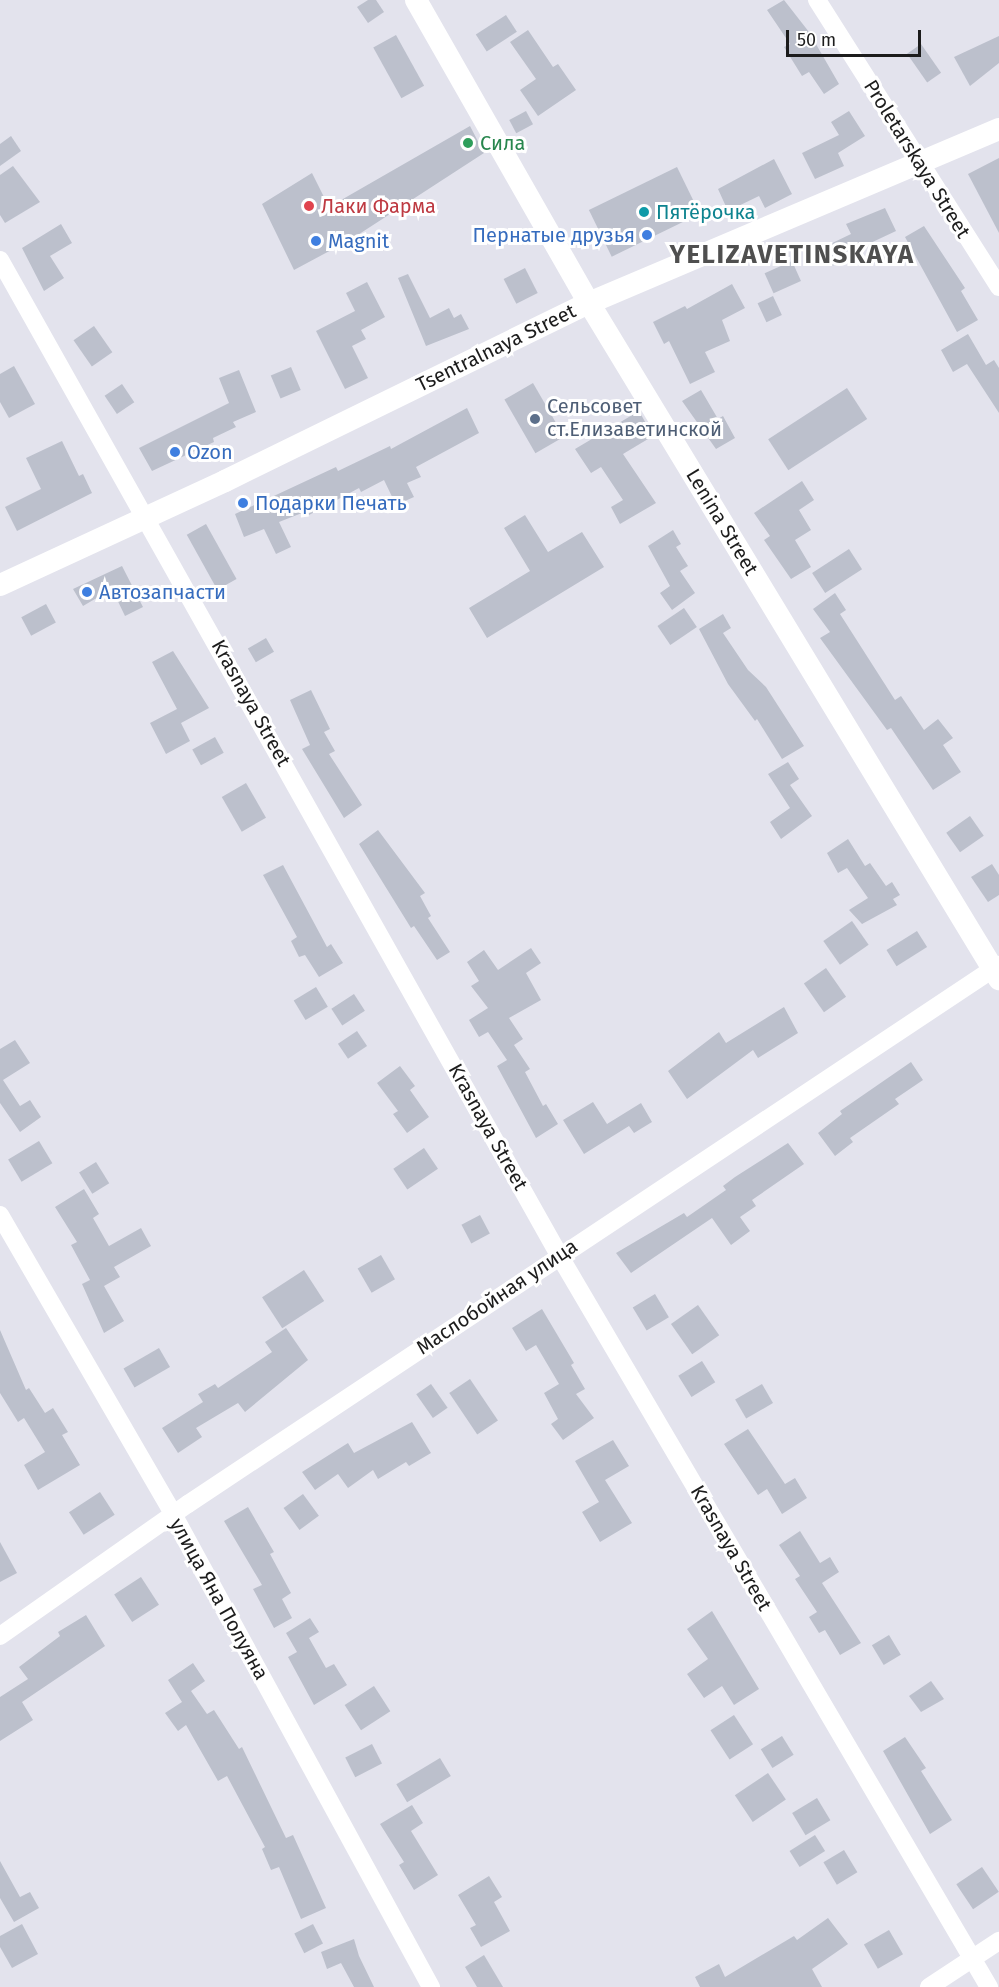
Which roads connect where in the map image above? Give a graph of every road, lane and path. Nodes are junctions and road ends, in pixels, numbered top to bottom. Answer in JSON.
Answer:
{"nodes":[{"id":1,"x":416,"y":0,"type":"edge"},
{"id":2,"x":817,"y":0,"type":"edge"},
{"id":3,"x":999,"y":129,"type":"edge"},
{"id":4,"x":921,"y":164,"type":"junction"},
{"id":5,"x":0,"y":260,"type":"edge"},
{"id":6,"x":999,"y":287,"type":"edge"},
{"id":7,"x":589,"y":303,"type":"junction"},
{"id":8,"x":147,"y":517,"type":"junction"},
{"id":9,"x":0,"y":585,"type":"edge"},
{"id":10,"x":997,"y":971,"type":"edge"},
{"id":11,"x":0,"y":1215,"type":"edge"},
{"id":12,"x":560,"y":1255,"type":"junction"},
{"id":13,"x":173,"y":1514,"type":"junction"},
{"id":14,"x":0,"y":1636,"type":"edge"},
{"id":15,"x":999,"y":1941,"type":"edge"},
{"id":16,"x":973,"y":1959,"type":"junction"},
{"id":17,"x":431,"y":1987,"type":"edge"},
{"id":18,"x":929,"y":1987,"type":"edge"},
{"id":19,"x":989,"y":1987,"type":"edge"}],
"edges":[{"from":1,"to":7,"type":"street","name":"Lenina Street"},
{"from":2,"to":4,"type":"street","name":"Proletarskaya Street"},
{"from":3,"to":4,"type":"street","name":"Tsentralnaya Street"},
{"from":4,"to":6,"type":"street","name":"Proletarskaya Street"},
{"from":4,"to":7,"type":"street","name":"Tsentralnaya Street"},
{"from":5,"to":8,"type":"street","name":"Krasnaya Street"},
{"from":7,"to":8,"type":"street","name":"Tsentralnaya Street"},
{"from":7,"to":10,"type":"street","name":"Lenina Street"},
{"from":8,"to":9,"type":"street","name":"Tsentralnaya Street"},
{"from":8,"to":12,"type":"street","name":"Krasnaya Street"},
{"from":10,"to":12,"type":"street","name":"Маслобойная улица"},
{"from":11,"to":13,"type":"street","name":"улица Яна Полуяна"},
{"from":12,"to":13,"type":"street","name":"Маслобойная улица"},
{"from":12,"to":16,"type":"street","name":"Krasnaya Street"},
{"from":13,"to":14,"type":"street","name":"Маслобойная улица"},
{"from":13,"to":17,"type":"street","name":"улица Яна Полуяна"},
{"from":15,"to":16,"type":"street"},
{"from":16,"to":18,"type":"street"},
{"from":16,"to":19,"type":"street","name":"Krasnaya Street"}]}
